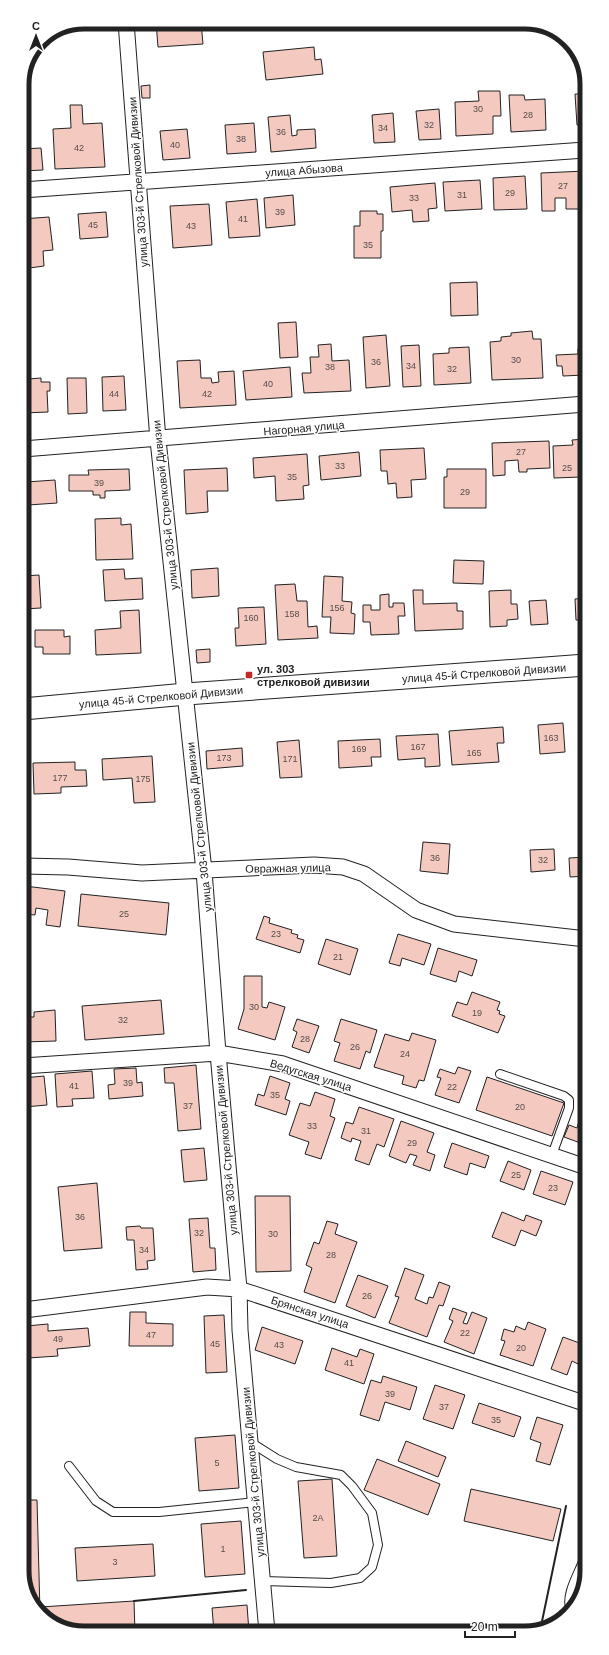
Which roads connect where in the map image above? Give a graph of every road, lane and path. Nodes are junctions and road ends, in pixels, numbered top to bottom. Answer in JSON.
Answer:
{"nodes":[{"id":1,"x":127,"y":29,"type":"edge"},
{"id":2,"x":580,"y":150,"type":"edge"},
{"id":3,"x":139,"y":182,"type":"junction"},
{"id":4,"x":29,"y":190,"type":"edge"},
{"id":5,"x":580,"y":404,"type":"edge"},
{"id":6,"x":158,"y":440,"type":"junction"},
{"id":7,"x":29,"y":450,"type":"edge"},
{"id":8,"x":580,"y":665,"type":"edge"},
{"id":9,"x":186,"y":694,"type":"junction"},
{"id":10,"x":29,"y":708,"type":"edge"},
{"id":11,"x":29,"y":866,"type":"edge"},
{"id":12,"x":204,"y":871,"type":"junction"},
{"id":13,"x":580,"y":938,"type":"edge"},
{"id":14,"x":218,"y":1053,"type":"junction"},
{"id":15,"x":29,"y":1066,"type":"edge"},
{"id":16,"x":500,"y":1074,"type":"dead end"},
{"id":17,"x":552,"y":1155,"type":"junction"},
{"id":18,"x":580,"y":1164,"type":"edge"},
{"id":19,"x":239,"y":1289,"type":"junction"},
{"id":20,"x":29,"y":1309,"type":"edge"},
{"id":21,"x":580,"y":1402,"type":"edge"},
{"id":22,"x":250,"y":1442,"type":"junction"},
{"id":23,"x":69,"y":1466,"type":"dead end"},
{"id":24,"x":256,"y":1502,"type":"junction"},
{"id":25,"x":580,"y":1569,"type":"edge"},
{"id":26,"x":263,"y":1581,"type":"junction"},
{"id":27,"x":570,"y":1602,"type":"edge"},
{"id":28,"x":267,"y":1626,"type":"edge"}],
"edges":[{"from":1,"to":3,"type":"street","name":"улица 303-й Стрелковой Дивизии"},
{"from":2,"to":3,"type":"street","name":"улица Абызова"},
{"from":3,"to":4,"type":"street","name":"улица Абызова"},
{"from":3,"to":6,"type":"street","name":"улица 303-й Стрелковой Дивизии"},
{"from":5,"to":6,"type":"street","name":"Нагорная улица"},
{"from":6,"to":7,"type":"street","name":"Нагорная улица"},
{"from":6,"to":9,"type":"street","name":"улица 303-й Стрелковой Дивизии"},
{"from":8,"to":9,"type":"main road","name":"улица 45-й Стрелковой Дивизии"},
{"from":9,"to":10,"type":"main road","name":"улица 45-й Стрелковой Дивизии"},
{"from":9,"to":12,"type":"street","name":"улица 303-й Стрелковой Дивизии"},
{"from":11,"to":12,"type":"street","name":"Овражная улица"},
{"from":12,"to":13,"type":"street","name":"Овражная улица"},
{"from":12,"to":14,"type":"street","name":"улица 303-й Стрелковой Дивизии"},
{"from":14,"to":15,"type":"street","name":"Ведугская улица"},
{"from":14,"to":17,"type":"street","name":"Ведугская улица"},
{"from":14,"to":19,"type":"street","name":"улица 303-й Стрелковой Дивизии"},
{"from":16,"to":17,"type":"lane"},
{"from":17,"to":18,"type":"street","name":"Ведугская улица"},
{"from":19,"to":20,"type":"street","name":"Брянская улица"},
{"from":19,"to":21,"type":"street","name":"Брянская улица"},
{"from":19,"to":22,"type":"street","name":"улица 303-й Стрелковой Дивизии"},
{"from":22,"to":24,"type":"street","name":"улица 303-й Стрелковой Дивизии"},
{"from":22,"to":26,"type":"lane"},
{"from":23,"to":24,"type":"lane"},
{"from":24,"to":26,"type":"street","name":"улица 303-й Стрелковой Дивизии"},
{"from":25,"to":27,"type":"lane"},
{"from":26,"to":28,"type":"street","name":"улица 303-й Стрелковой Дивизии"}]}
